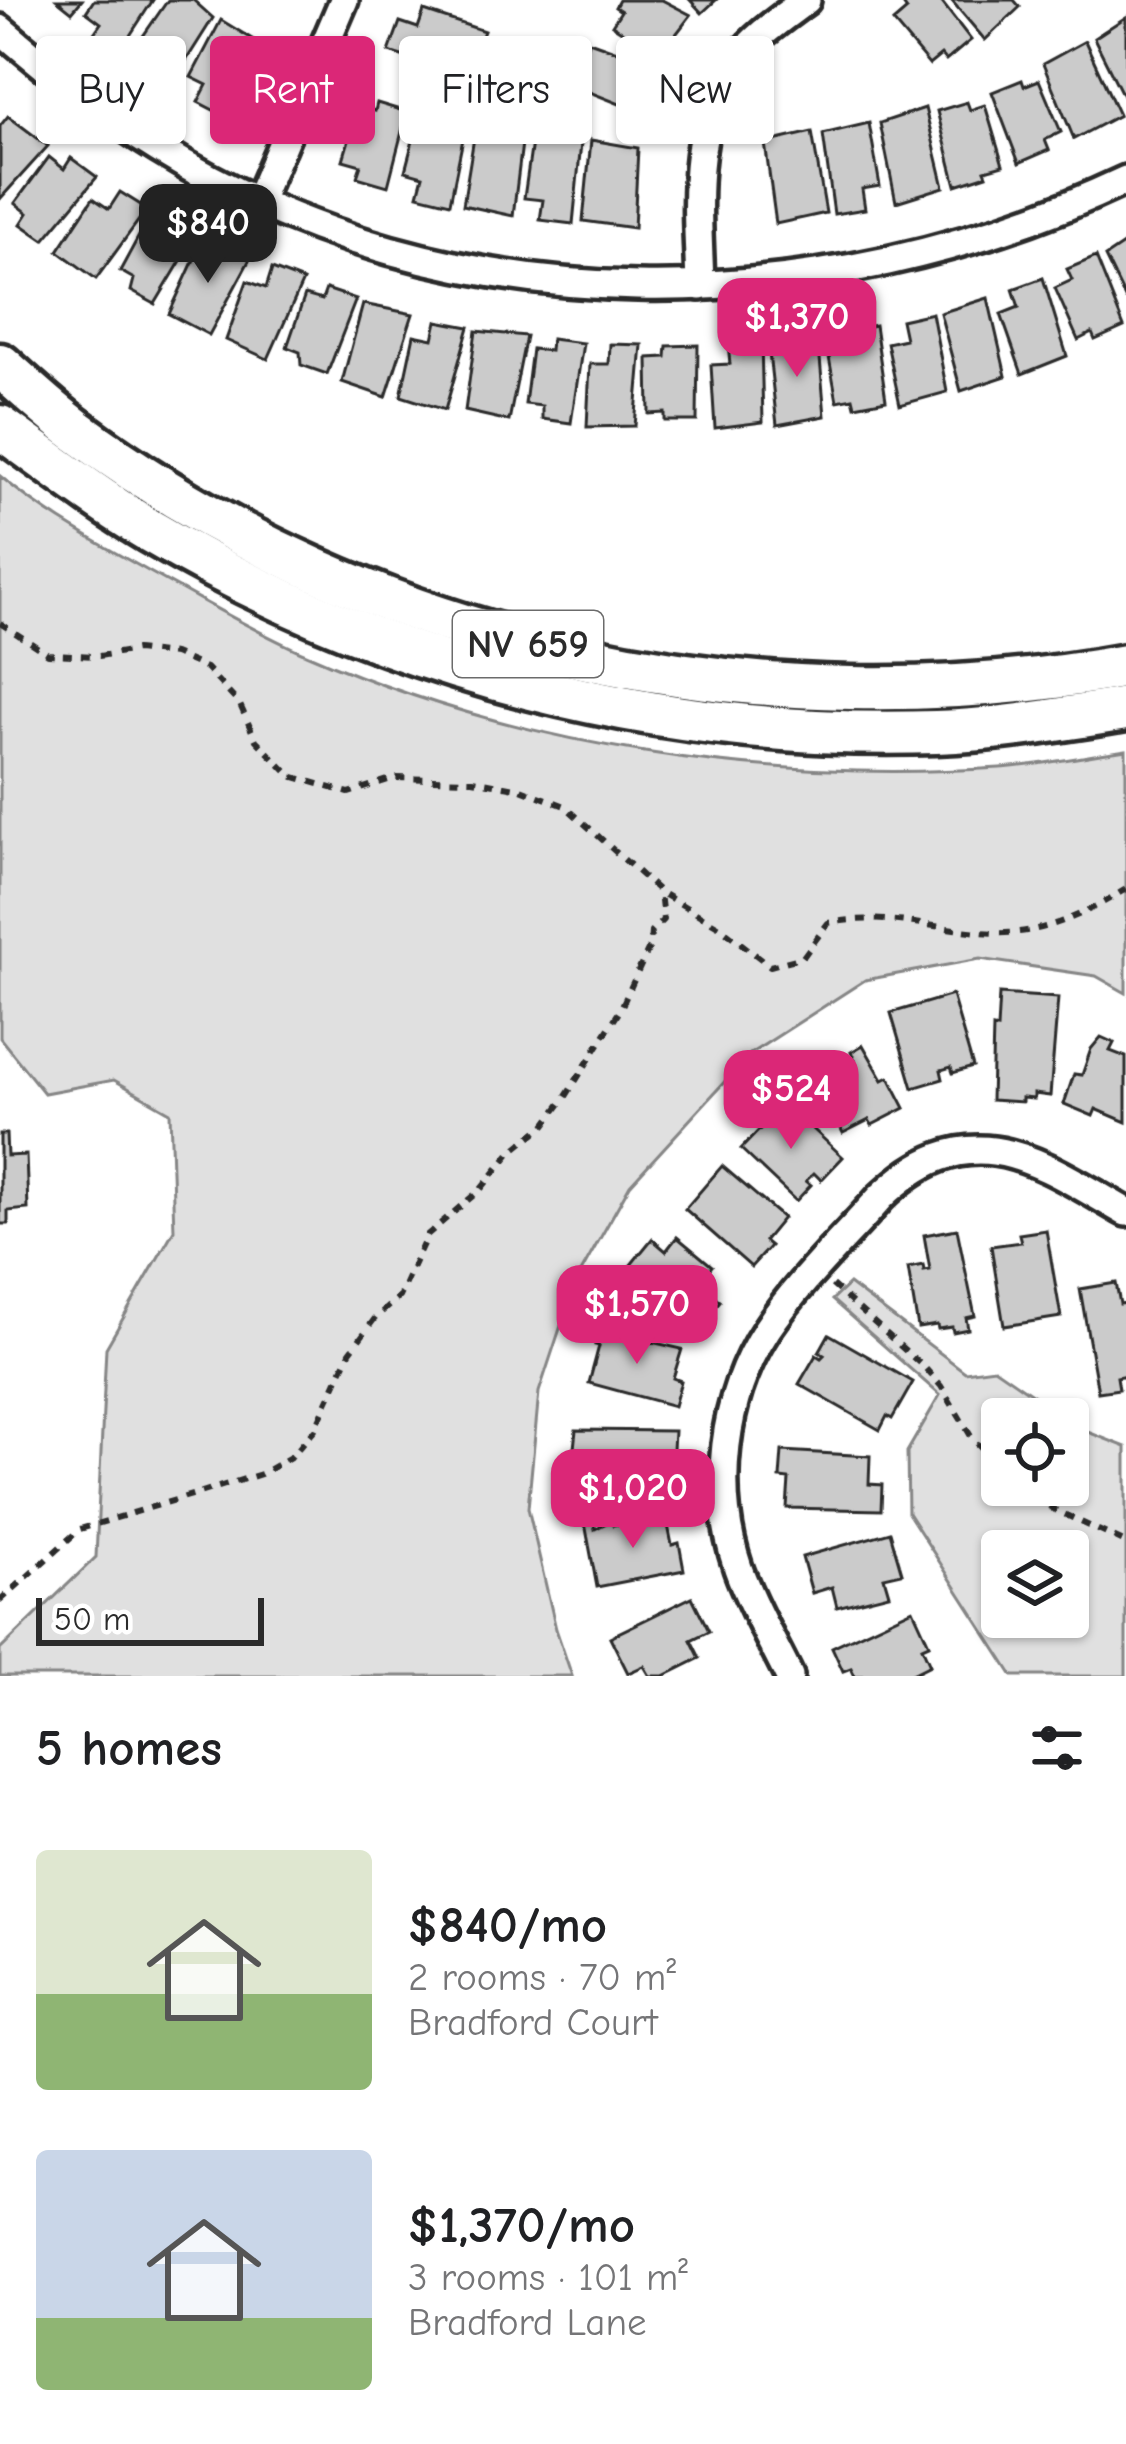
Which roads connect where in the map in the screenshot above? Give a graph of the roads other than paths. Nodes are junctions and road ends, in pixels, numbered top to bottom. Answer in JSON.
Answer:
{"nodes":[{"id":1,"x":344,"y":0,"type":"edge"},
{"id":2,"x":806,"y":0,"type":"edge"},
{"id":3,"x":0,"y":29,"type":"edge"},
{"id":4,"x":1126,"y":180,"type":"edge"},
{"id":5,"x":259,"y":201,"type":"junction"},
{"id":6,"x":700,"y":286,"type":"junction"},
{"id":7,"x":0,"y":365,"type":"edge"},
{"id":8,"x":0,"y":427,"type":"edge"},
{"id":9,"x":1126,"y":666,"type":"edge"},
{"id":10,"x":1126,"y":710,"type":"edge"},
{"id":11,"x":1126,"y":1212,"type":"edge"},
{"id":12,"x":789,"y":1676,"type":"edge"}],
"edges":[{"from":1,"to":5,"type":"street"},
{"from":2,"to":6,"type":"street"},
{"from":3,"to":5,"type":"street"},
{"from":4,"to":6,"type":"street"},
{"from":5,"to":6,"type":"street"},
{"from":7,"to":9,"type":"main road","number":"NV 659"},
{"from":8,"to":10,"type":"main road","number":"NV 659"},
{"from":11,"to":12,"type":"street"}]}
